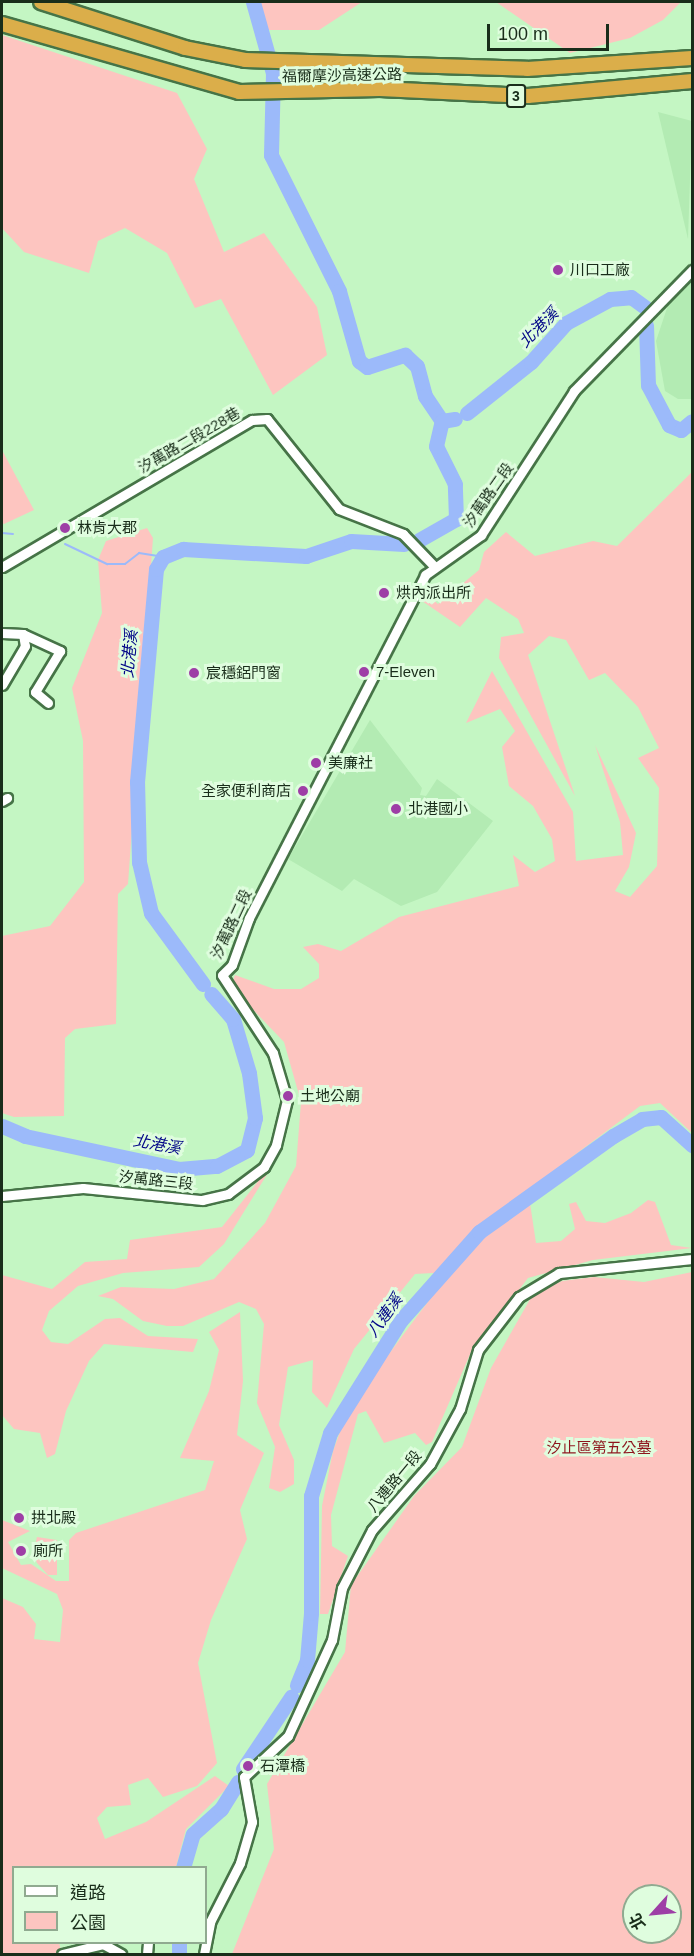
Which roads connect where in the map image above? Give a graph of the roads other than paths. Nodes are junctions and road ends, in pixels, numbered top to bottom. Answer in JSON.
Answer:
{"nodes":[{"id":1,"x":41,"y":2,"type":"edge"},
{"id":2,"x":2,"y":24,"type":"edge"},
{"id":3,"x":693,"y":58,"type":"edge"},
{"id":4,"x":693,"y":81,"type":"edge"},
{"id":5,"x":693,"y":270,"type":"edge"},
{"id":6,"x":2,"y":567,"type":"edge"},
{"id":7,"x":435,"y":567,"type":"junction"},
{"id":8,"x":2,"y":633,"type":"edge"},
{"id":9,"x":23,"y":634,"type":"junction"},
{"id":10,"x":2,"y":685,"type":"edge"},
{"id":11,"x":48,"y":703,"type":"dead end"},
{"id":12,"x":222,"y":975,"type":"joint"},
{"id":13,"x":2,"y":1196,"type":"edge"},
{"id":14,"x":693,"y":1258,"type":"edge"},
{"id":15,"x":207,"y":1938,"type":"edge"},
{"id":16,"x":103,"y":1944,"type":"junction"},
{"id":17,"x":62,"y":1954,"type":"edge"},
{"id":18,"x":105,"y":1954,"type":"edge"},
{"id":19,"x":121,"y":1954,"type":"edge"}],
"edges":[{"from":1,"to":3,"type":"highway","name":"福爾摩沙高速公路","number":"3"},
{"from":2,"to":4,"type":"highway","name":"福爾摩沙高速公路","number":"3"},
{"from":5,"to":7,"type":"street","name":"汐萬路二段"},
{"from":6,"to":7,"type":"street","name":"汐萬路二段228巷"},
{"from":7,"to":12,"type":"street","name":"汐萬路二段"},
{"from":8,"to":9,"type":"street"},
{"from":9,"to":10,"type":"street"},
{"from":9,"to":11,"type":"street"},
{"from":12,"to":13,"type":"street","name":"汐萬路三段"},
{"from":14,"to":15,"type":"street","name":"八連路一段"},
{"from":16,"to":17,"type":"street"},
{"from":16,"to":18,"type":"street"},
{"from":16,"to":19,"type":"street"}]}
